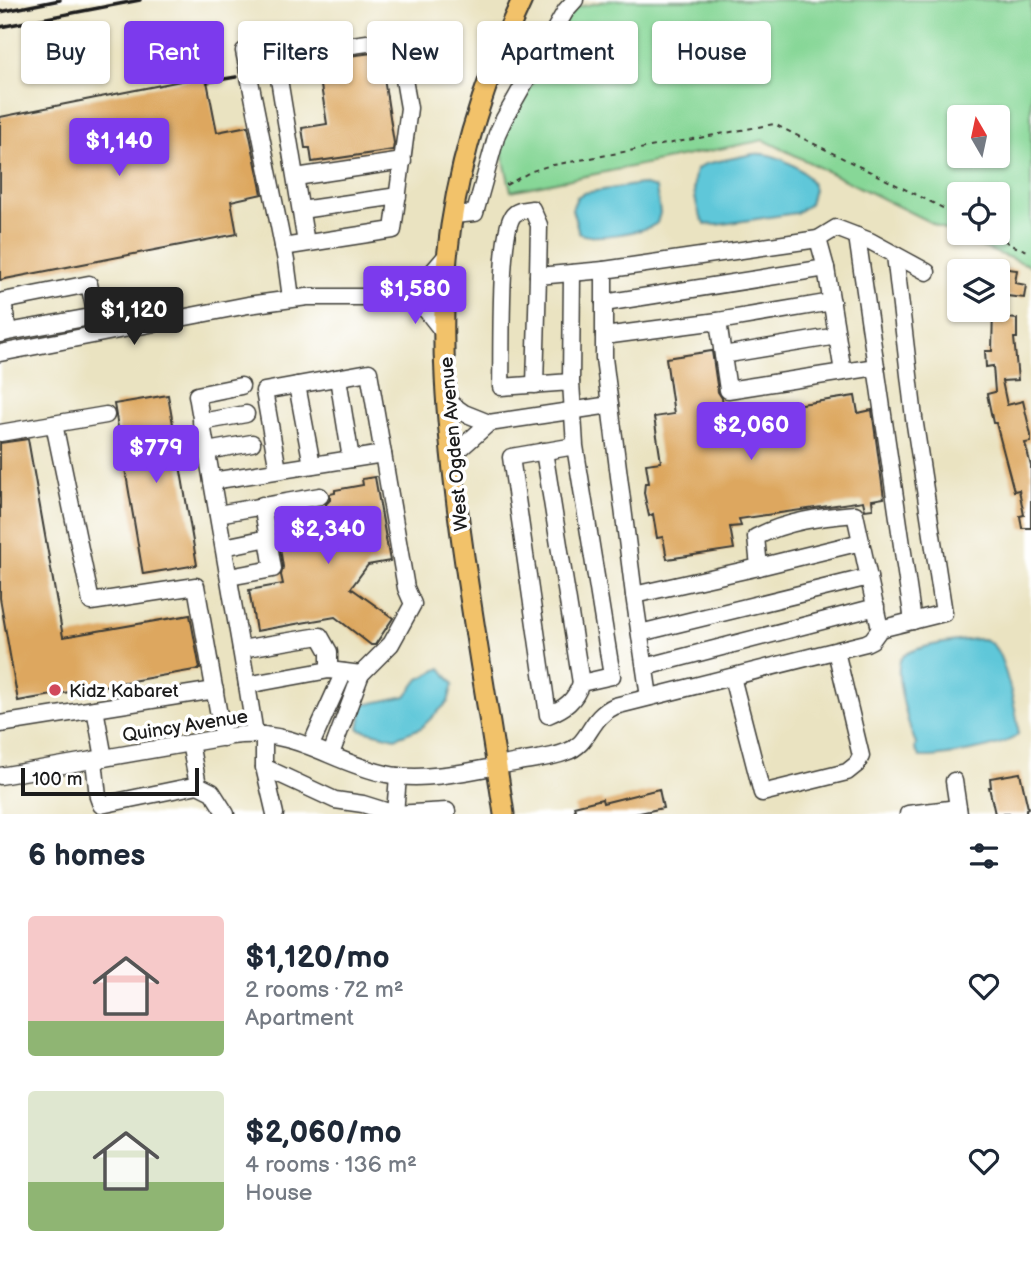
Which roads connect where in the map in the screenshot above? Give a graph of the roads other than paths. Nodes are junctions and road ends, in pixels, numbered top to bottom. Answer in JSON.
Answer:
{"nodes":[{"id":1,"x":522,"y":0,"type":"edge"},
{"id":2,"x":575,"y":0,"type":"edge"},
{"id":3,"x":353,"y":45,"type":"edge"},
{"id":4,"x":250,"y":84,"type":"edge"},
{"id":5,"x":280,"y":84,"type":"edge"},
{"id":6,"x":290,"y":143,"type":"junction"},
{"id":7,"x":263,"y":147,"type":"junction"},
{"id":8,"x":403,"y":161,"type":"junction"},
{"id":9,"x":296,"y":177,"type":"junction"},
{"id":10,"x":398,"y":196,"type":"junction"},
{"id":11,"x":301,"y":210,"type":"junction"},
{"id":12,"x":453,"y":215,"type":"junction"},
{"id":13,"x":857,"y":236,"type":"junction"},
{"id":14,"x":818,"y":239,"type":"junction"},
{"id":15,"x":306,"y":243,"type":"junction"},
{"id":16,"x":283,"y":247,"type":"junction"},
{"id":17,"x":447,"y":255,"type":"junction"},
{"id":18,"x":895,"y":255,"type":"junction"},
{"id":19,"x":826,"y":268,"type":"junction"},
{"id":20,"x":604,"y":270,"type":"junction"},
{"id":21,"x":927,"y":272,"type":"dead end"},
{"id":22,"x":572,"y":273,"type":"junction"},
{"id":23,"x":538,"y":276,"type":"junction"},
{"id":24,"x":403,"y":297,"type":"junction"},
{"id":25,"x":291,"y":298,"type":"junction"},
{"id":26,"x":832,"y":302,"type":"junction"},
{"id":27,"x":604,"y":303,"type":"junction"},
{"id":28,"x":718,"y":321,"type":"junction"},
{"id":29,"x":4,"y":333,"type":"edge"},
{"id":30,"x":444,"y":333,"type":"junction"},
{"id":31,"x":604,"y":336,"type":"junction"},
{"id":32,"x":837,"y":336,"type":"junction"},
{"id":33,"x":0,"y":353,"type":"edge"},
{"id":34,"x":723,"y":355,"type":"junction"},
{"id":35,"x":876,"y":367,"type":"junction"},
{"id":36,"x":843,"y":372,"type":"junction"},
{"id":37,"x":338,"y":378,"type":"junction"},
{"id":38,"x":571,"y":382,"type":"junction"},
{"id":39,"x":298,"y":385,"type":"junction"},
{"id":40,"x":534,"y":385,"type":"junction"},
{"id":41,"x":241,"y":386,"type":"dead end"},
{"id":42,"x":447,"y":401,"type":"junction"},
{"id":43,"x":610,"y":405,"type":"junction"},
{"id":44,"x":573,"y":411,"type":"junction"},
{"id":45,"x":246,"y":414,"type":"dead end"},
{"id":46,"x":106,"y":415,"type":"dead end"},
{"id":47,"x":201,"y":422,"type":"junction"},
{"id":48,"x":489,"y":423,"type":"junction"},
{"id":49,"x":54,"y":424,"type":"junction"},
{"id":50,"x":0,"y":433,"type":"edge"},
{"id":51,"x":252,"y":443,"type":"dead end"},
{"id":52,"x":575,"y":446,"type":"junction"},
{"id":53,"x":207,"y":451,"type":"junction"},
{"id":54,"x":544,"y":451,"type":"junction"},
{"id":55,"x":383,"y":454,"type":"junction"},
{"id":56,"x":452,"y":457,"type":"junction"},
{"id":57,"x":351,"y":459,"type":"junction"},
{"id":58,"x":313,"y":465,"type":"junction"},
{"id":59,"x":278,"y":470,"type":"junction"},
{"id":60,"x":212,"y":481,"type":"junction"},
{"id":61,"x":320,"y":496,"type":"dead end"},
{"id":62,"x":262,"y":505,"type":"junction"},
{"id":63,"x":218,"y":514,"type":"junction"},
{"id":64,"x":268,"y":538,"type":"junction"},
{"id":65,"x":861,"y":542,"type":"junction"},
{"id":66,"x":224,"y":547,"type":"junction"},
{"id":67,"x":759,"y":567,"type":"junction"},
{"id":68,"x":229,"y":577,"type":"junction"},
{"id":69,"x":869,"y":577,"type":"junction"},
{"id":70,"x":634,"y":595,"type":"junction"},
{"id":71,"x":876,"y":607,"type":"junction"},
{"id":72,"x":913,"y":621,"type":"junction"},
{"id":73,"x":880,"y":629,"type":"junction"},
{"id":74,"x":640,"y":633,"type":"junction"},
{"id":75,"x":241,"y":649,"type":"junction"},
{"id":76,"x":836,"y":651,"type":"junction"},
{"id":77,"x":645,"y":667,"type":"junction"},
{"id":78,"x":345,"y":672,"type":"junction"},
{"id":79,"x":732,"y":677,"type":"junction"},
{"id":80,"x":581,"y":683,"type":"junction"},
{"id":81,"x":247,"y":685,"type":"junction"},
{"id":82,"x":215,"y":690,"type":"junction"},
{"id":83,"x":649,"y":697,"type":"junction"},
{"id":84,"x":95,"y":709,"type":"junction"},
{"id":85,"x":0,"y":724,"type":"edge"},
{"id":86,"x":260,"y":734,"type":"junction"},
{"id":87,"x":223,"y":738,"type":"junction"},
{"id":88,"x":190,"y":743,"type":"junction"},
{"id":89,"x":311,"y":745,"type":"junction"},
{"id":90,"x":331,"y":754,"type":"junction"},
{"id":91,"x":99,"y":759,"type":"junction"},
{"id":92,"x":497,"y":765,"type":"junction"},
{"id":93,"x":264,"y":767,"type":"junction"},
{"id":94,"x":0,"y":776,"type":"edge"},
{"id":95,"x":398,"y":776,"type":"junction"},
{"id":96,"x":954,"y":781,"type":"dead end"},
{"id":97,"x":198,"y":785,"type":"junction"},
{"id":98,"x":356,"y":803,"type":"junction"},
{"id":99,"x":96,"y":809,"type":"edge"},
{"id":100,"x":958,"y":811,"type":"edge"},
{"id":101,"x":226,"y":814,"type":"edge"},
{"id":102,"x":275,"y":814,"type":"edge"},
{"id":103,"x":340,"y":814,"type":"edge"},
{"id":104,"x":395,"y":814,"type":"edge"},
{"id":105,"x":447,"y":814,"type":"edge"},
{"id":106,"x":504,"y":814,"type":"edge"},
{"id":107,"x":908,"y":814,"type":"edge"}],
"edges":[{"from":1,"to":12,"type":"main road","name":"West Ogden Avenue"},
{"from":2,"to":12,"type":"street"},
{"from":3,"to":8,"type":"street"},
{"from":4,"to":7,"type":"street"},
{"from":5,"to":6,"type":"street"},
{"from":6,"to":7,"type":"street"},
{"from":6,"to":9,"type":"street"},
{"from":7,"to":16,"type":"street"},
{"from":8,"to":9,"type":"street"},
{"from":8,"to":10,"type":"street"},
{"from":9,"to":11,"type":"street"},
{"from":10,"to":11,"type":"street"},
{"from":10,"to":15,"type":"street"},
{"from":11,"to":15,"type":"street"},
{"from":12,"to":17,"type":"main road","name":"West Ogden Avenue"},
{"from":13,"to":14,"type":"street"},
{"from":13,"to":18,"type":"street"},
{"from":13,"to":35,"type":"street"},
{"from":14,"to":19,"type":"street"},
{"from":14,"to":20,"type":"street"},
{"from":15,"to":16,"type":"street"},
{"from":16,"to":25,"type":"street"},
{"from":17,"to":24,"type":"street"},
{"from":17,"to":30,"type":"main road","name":"West Ogden Avenue"},
{"from":18,"to":21,"type":"street"},
{"from":18,"to":72,"type":"street","name":"Quincy Avenue"},
{"from":19,"to":26,"type":"street"},
{"from":19,"to":27,"type":"street"},
{"from":20,"to":22,"type":"street"},
{"from":20,"to":27,"type":"street"},
{"from":22,"to":23,"type":"street"},
{"from":22,"to":38,"type":"street"},
{"from":23,"to":40,"type":"street"},
{"from":23,"to":40,"type":"street"},
{"from":24,"to":25,"type":"street"},
{"from":24,"to":30,"type":"street"},
{"from":25,"to":33,"type":"street"},
{"from":26,"to":28,"type":"street"},
{"from":26,"to":32,"type":"street"},
{"from":27,"to":31,"type":"street"},
{"from":28,"to":31,"type":"street"},
{"from":28,"to":34,"type":"street"},
{"from":29,"to":29,"type":"street"},
{"from":30,"to":42,"type":"main road","name":"West Ogden Avenue"},
{"from":31,"to":43,"type":"street"},
{"from":32,"to":34,"type":"street"},
{"from":32,"to":36,"type":"street"},
{"from":34,"to":36,"type":"street"},
{"from":35,"to":36,"type":"street"},
{"from":35,"to":72,"type":"street"},
{"from":37,"to":39,"type":"street"},
{"from":37,"to":55,"type":"street"},
{"from":37,"to":57,"type":"street"},
{"from":38,"to":40,"type":"street"},
{"from":38,"to":44,"type":"street"},
{"from":39,"to":58,"type":"street"},
{"from":39,"to":59,"type":"street"},
{"from":41,"to":47,"type":"street"},
{"from":42,"to":48,"type":"street"},
{"from":42,"to":56,"type":"main road","name":"West Ogden Avenue"},
{"from":43,"to":44,"type":"street"},
{"from":43,"to":70,"type":"street"},
{"from":44,"to":48,"type":"street"},
{"from":44,"to":52,"type":"street"},
{"from":45,"to":47,"type":"street"},
{"from":46,"to":49,"type":"street"},
{"from":47,"to":53,"type":"street"},
{"from":48,"to":56,"type":"street"},
{"from":49,"to":50,"type":"street"},
{"from":49,"to":82,"type":"street"},
{"from":51,"to":53,"type":"street"},
{"from":52,"to":54,"type":"street"},
{"from":52,"to":80,"type":"street"},
{"from":53,"to":60,"type":"street"},
{"from":54,"to":80,"type":"street"},
{"from":54,"to":80,"type":"street"},
{"from":55,"to":57,"type":"street"},
{"from":55,"to":78,"type":"street"},
{"from":56,"to":92,"type":"main road","name":"West Ogden Avenue"},
{"from":57,"to":58,"type":"street"},
{"from":58,"to":59,"type":"street"},
{"from":59,"to":60,"type":"street"},
{"from":60,"to":63,"type":"street"},
{"from":61,"to":62,"type":"street"},
{"from":62,"to":63,"type":"street"},
{"from":62,"to":64,"type":"street"},
{"from":63,"to":66,"type":"street"},
{"from":64,"to":66,"type":"street"},
{"from":64,"to":68,"type":"street"},
{"from":65,"to":67,"type":"street"},
{"from":65,"to":67,"type":"street"},
{"from":65,"to":69,"type":"street"},
{"from":66,"to":68,"type":"street"},
{"from":67,"to":70,"type":"street"},
{"from":68,"to":75,"type":"street"},
{"from":69,"to":71,"type":"street"},
{"from":69,"to":74,"type":"street"},
{"from":70,"to":74,"type":"street"},
{"from":71,"to":73,"type":"street"},
{"from":71,"to":77,"type":"street"},
{"from":72,"to":73,"type":"street","name":"Quincy Avenue"},
{"from":73,"to":76,"type":"street","name":"Quincy Avenue"},
{"from":74,"to":77,"type":"street"},
{"from":75,"to":78,"type":"street"},
{"from":75,"to":81,"type":"street"},
{"from":76,"to":79,"type":"street","name":"Quincy Avenue"},
{"from":76,"to":79,"type":"street"},
{"from":77,"to":83,"type":"street"},
{"from":78,"to":81,"type":"street"},
{"from":78,"to":89,"type":"street"},
{"from":78,"to":90,"type":"street"},
{"from":79,"to":83,"type":"street","name":"Quincy Avenue"},
{"from":81,"to":86,"type":"street"},
{"from":82,"to":84,"type":"street"},
{"from":82,"to":87,"type":"street"},
{"from":83,"to":92,"type":"street","name":"Quincy Avenue"},
{"from":84,"to":85,"type":"street"},
{"from":84,"to":91,"type":"street"},
{"from":86,"to":87,"type":"street","name":"Quincy Avenue"},
{"from":86,"to":89,"type":"street","name":"Quincy Avenue"},
{"from":86,"to":93,"type":"street"},
{"from":87,"to":88,"type":"street","name":"Quincy Avenue"},
{"from":88,"to":91,"type":"street","name":"Quincy Avenue"},
{"from":88,"to":97,"type":"street"},
{"from":89,"to":90,"type":"street","name":"Quincy Avenue"},
{"from":90,"to":95,"type":"street","name":"Quincy Avenue"},
{"from":91,"to":94,"type":"street","name":"Quincy Avenue"},
{"from":91,"to":99,"type":"street"},
{"from":92,"to":95,"type":"street","name":"Quincy Avenue"},
{"from":92,"to":106,"type":"main road","name":"West Ogden Avenue"},
{"from":93,"to":98,"type":"street"},
{"from":93,"to":102,"type":"street"},
{"from":95,"to":104,"type":"street"},
{"from":96,"to":100,"type":"street"},
{"from":97,"to":99,"type":"street"},
{"from":97,"to":101,"type":"street"},
{"from":98,"to":103,"type":"street"},
{"from":98,"to":104,"type":"street"},
{"from":100,"to":107,"type":"street"},
{"from":104,"to":105,"type":"street"}]}
